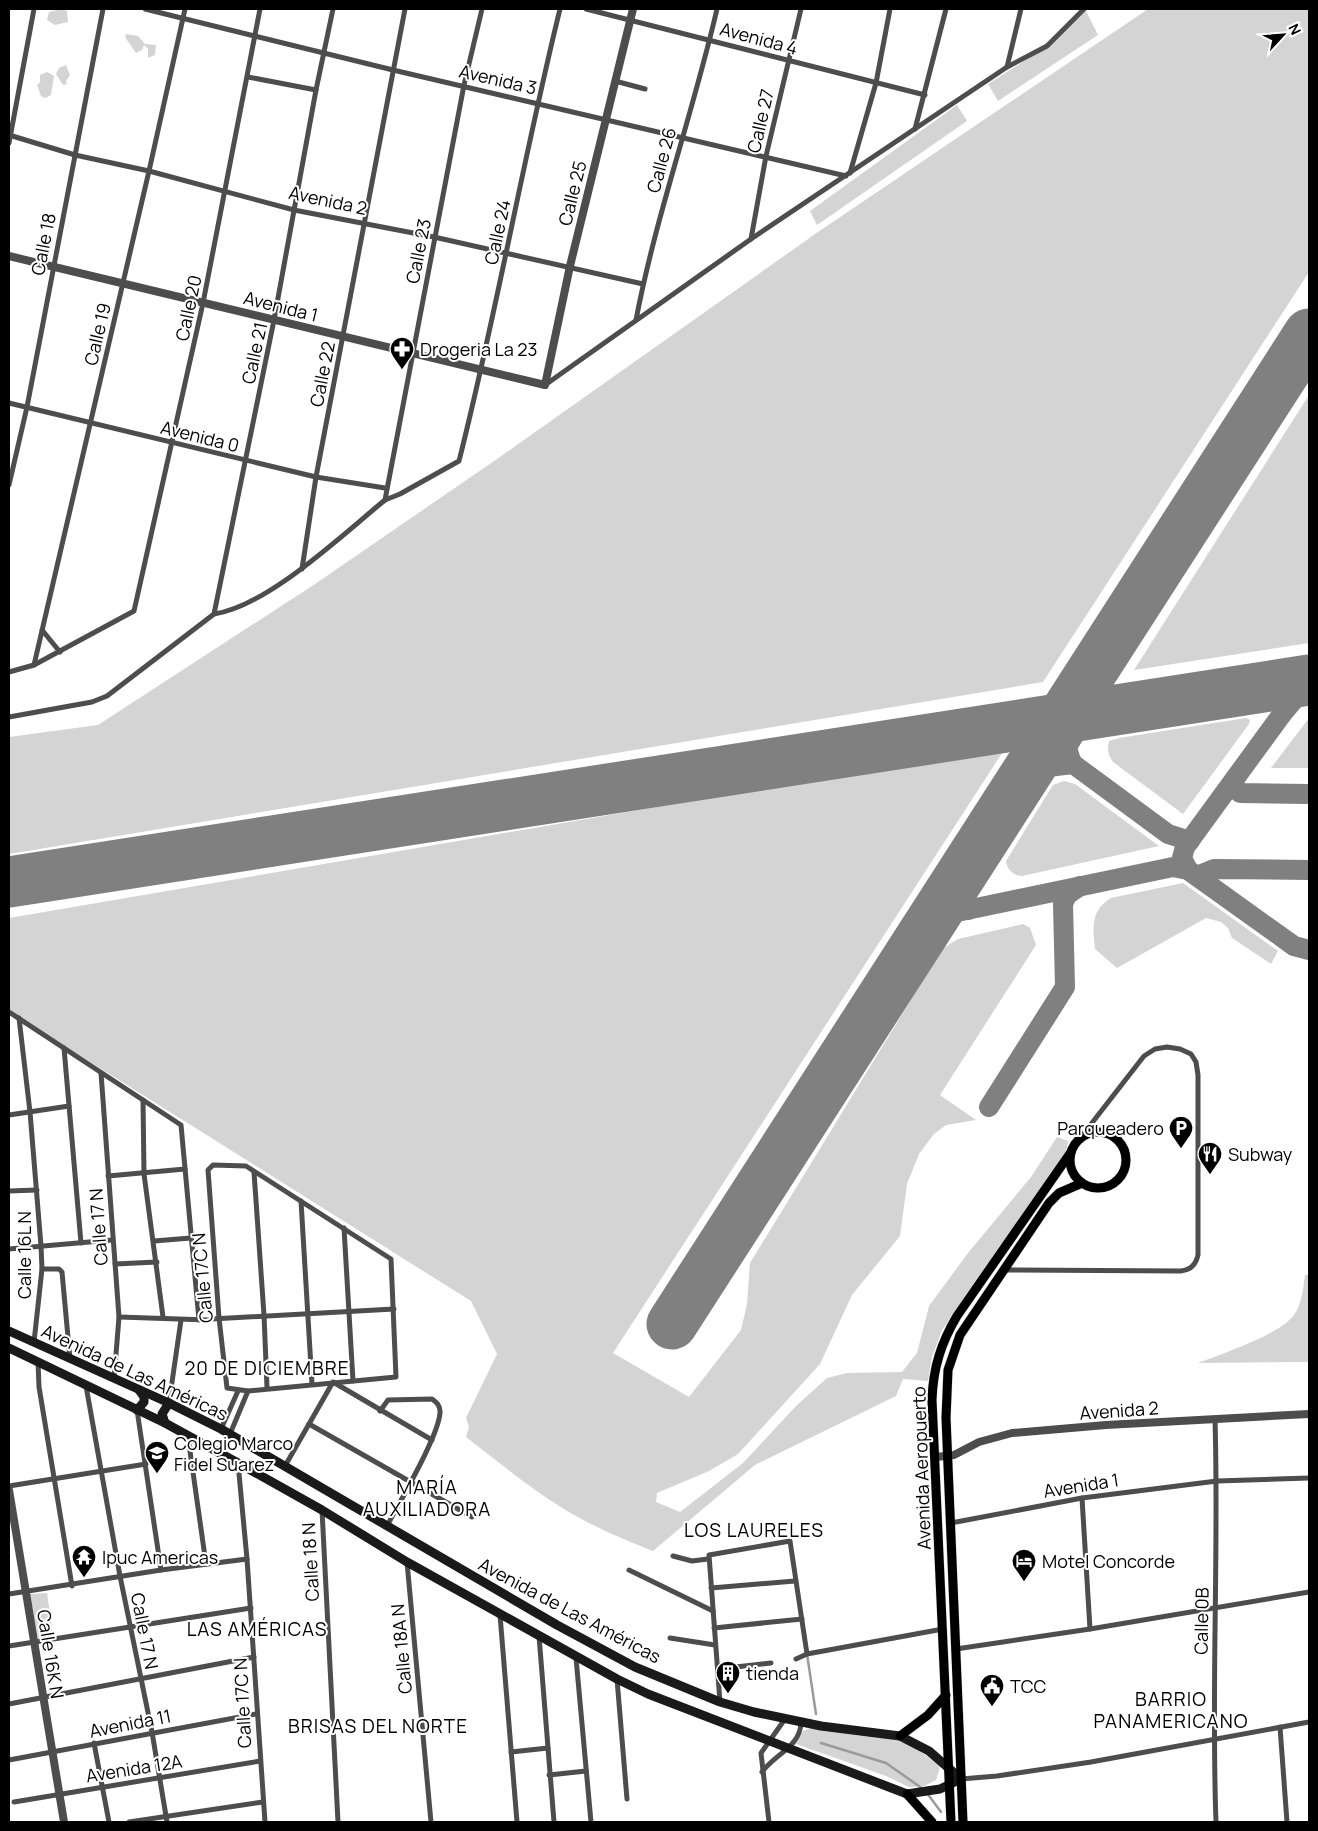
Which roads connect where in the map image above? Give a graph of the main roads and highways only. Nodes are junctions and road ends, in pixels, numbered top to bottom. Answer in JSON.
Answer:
{"nodes":[{"id":1,"x":1071,"y":1152,"type":"junction"},
{"id":2,"x":1082,"y":1183,"type":"junction"},
{"id":3,"x":9,"y":1331,"type":"edge"},
{"id":4,"x":9,"y":1348,"type":"edge"},
{"id":5,"x":138,"y":1389,"type":"junction"},
{"id":6,"x":170,"y":1403,"type":"junction"},
{"id":7,"x":137,"y":1410,"type":"junction"},
{"id":8,"x":165,"y":1423,"type":"junction"},
{"id":9,"x":946,"y":1695,"type":"junction"},
{"id":10,"x":900,"y":1736,"type":"junction"},
{"id":11,"x":949,"y":1768,"type":"junction"},
{"id":12,"x":961,"y":1779,"type":"junction"},
{"id":13,"x":949,"y":1785,"type":"junction"},
{"id":14,"x":906,"y":1794,"type":"junction"},
{"id":15,"x":932,"y":1822,"type":"edge"},
{"id":16,"x":951,"y":1822,"type":"edge"},
{"id":17,"x":963,"y":1822,"type":"edge"}],
"edges":[{"from":1,"to":2,"type":"main road"},
{"from":1,"to":2,"type":"main road"},
{"from":1,"to":9,"type":"main road","name":"Avenida Aeropuerto"},
{"from":2,"to":12,"type":"main road","name":"Avenida Aeropuerto"},
{"from":3,"to":5,"type":"main road","name":"Avenida de Las Américas"},
{"from":4,"to":7,"type":"main road","name":"Avenida de Las Américas"},
{"from":5,"to":6,"type":"main road","name":"Avenida de Las Américas"},
{"from":5,"to":7,"type":"main road"},
{"from":6,"to":8,"type":"main road"},
{"from":6,"to":10,"type":"main road","name":"Avenida de Las Américas"},
{"from":7,"to":8,"type":"main road","name":"Avenida de Las Américas"},
{"from":8,"to":14,"type":"main road","name":"Avenida de Las Américas"},
{"from":9,"to":10,"type":"main road"},
{"from":9,"to":11,"type":"main road","name":"Avenida Aeropuerto"},
{"from":10,"to":11,"type":"main road","name":"Avenida de Las Américas"},
{"from":11,"to":12,"type":"main road","name":"Avenida de Las Américas"},
{"from":11,"to":13,"type":"main road","name":"Avenida Aeropuerto"},
{"from":12,"to":13,"type":"main road"},
{"from":12,"to":17,"type":"main road","name":"Avenida Aeropuerto"},
{"from":13,"to":14,"type":"main road"},
{"from":13,"to":16,"type":"main road","name":"Avenida Aeropuerto"},
{"from":14,"to":15,"type":"main road"}]}
